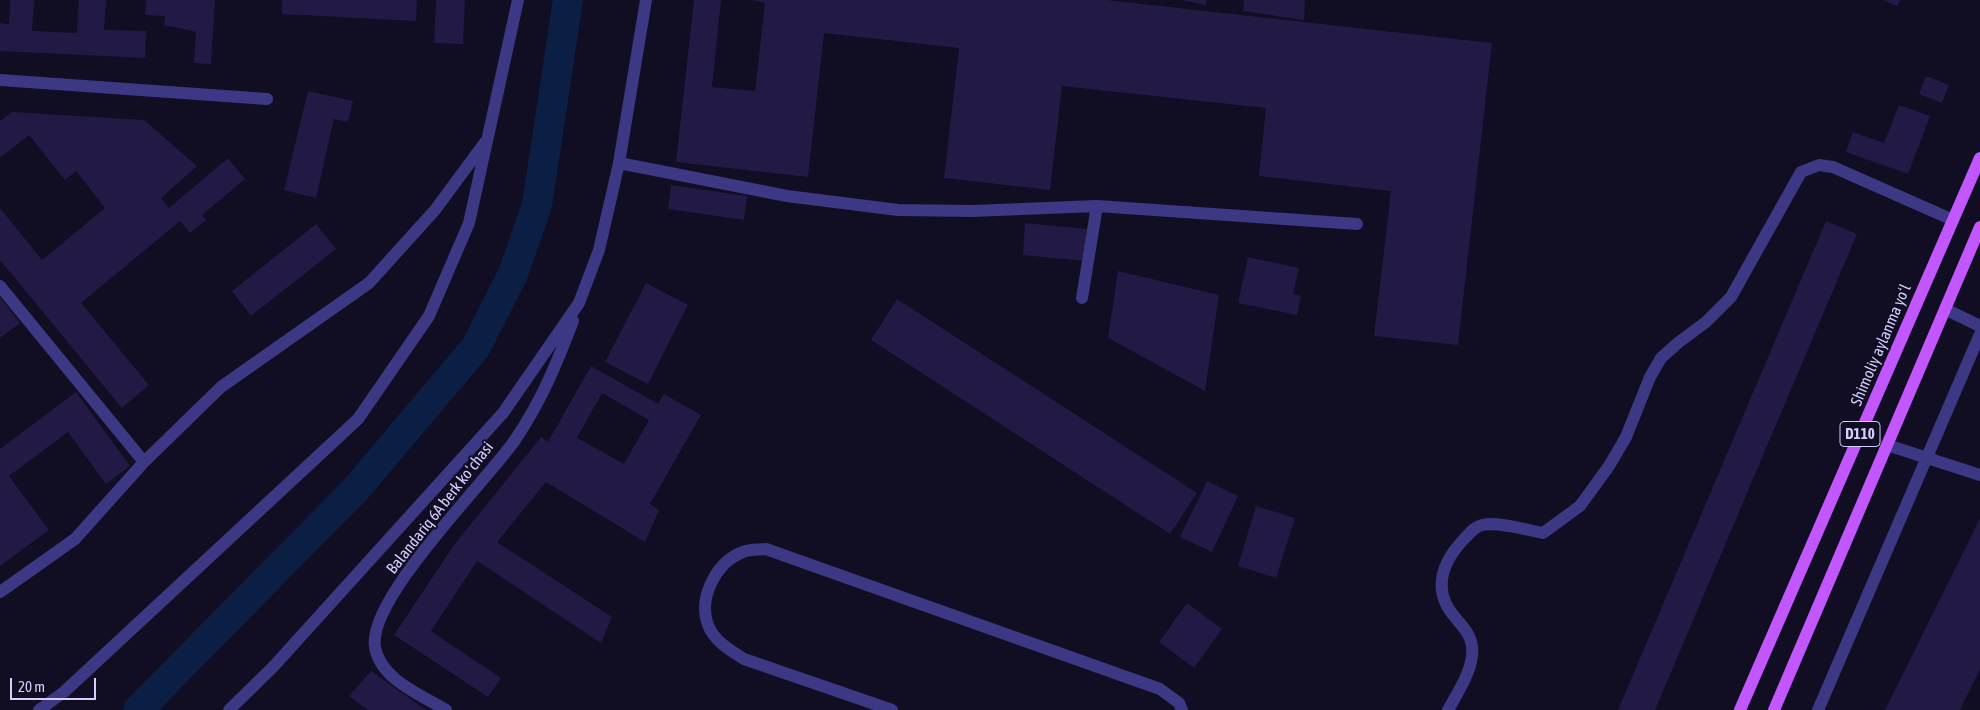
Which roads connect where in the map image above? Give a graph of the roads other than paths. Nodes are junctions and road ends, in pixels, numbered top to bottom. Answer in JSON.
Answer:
{"nodes":[{"id":1,"x":518,"y":0,"type":"edge"},
{"id":2,"x":646,"y":0,"type":"edge"},
{"id":3,"x":0,"y":80,"type":"edge"},
{"id":4,"x":267,"y":99,"type":"dead end"},
{"id":5,"x":489,"y":137,"type":"junction"},
{"id":6,"x":1980,"y":158,"type":"edge"},
{"id":7,"x":619,"y":163,"type":"junction"},
{"id":8,"x":1097,"y":206,"type":"junction"},
{"id":9,"x":1953,"y":220,"type":"junction"},
{"id":10,"x":1357,"y":224,"type":"dead end"},
{"id":11,"x":1980,"y":227,"type":"edge"},
{"id":12,"x":0,"y":286,"type":"edge"},
{"id":13,"x":1082,"y":298,"type":"dead end"},
{"id":14,"x":580,"y":303,"type":"junction"},
{"id":15,"x":1945,"y":309,"type":"junction"},
{"id":16,"x":1980,"y":326,"type":"edge"},
{"id":17,"x":1980,"y":334,"type":"edge"},
{"id":18,"x":1887,"y":444,"type":"junction"},
{"id":19,"x":1927,"y":458,"type":"junction"},
{"id":20,"x":144,"y":462,"type":"junction"},
{"id":21,"x":1980,"y":475,"type":"edge"},
{"id":22,"x":0,"y":592,"type":"edge"},
{"id":23,"x":39,"y":710,"type":"edge"},
{"id":24,"x":228,"y":710,"type":"edge"},
{"id":25,"x":446,"y":710,"type":"edge"},
{"id":26,"x":892,"y":710,"type":"edge"},
{"id":27,"x":1182,"y":710,"type":"edge"},
{"id":28,"x":1448,"y":710,"type":"edge"},
{"id":29,"x":1740,"y":710,"type":"edge"},
{"id":30,"x":1774,"y":710,"type":"edge"},
{"id":31,"x":1818,"y":710,"type":"edge"}],
"edges":[{"from":1,"to":5,"type":"street"},
{"from":2,"to":7,"type":"street"},
{"from":3,"to":4,"type":"street"},
{"from":5,"to":20,"type":"street"},
{"from":5,"to":23,"type":"street"},
{"from":6,"to":9,"type":"main road","name":"Shimoliy aylanma yoʻl","number":"D110"},
{"from":7,"to":8,"type":"street"},
{"from":7,"to":14,"type":"street"},
{"from":8,"to":10,"type":"street"},
{"from":8,"to":13,"type":"street"},
{"from":9,"to":28,"type":"street"},
{"from":9,"to":29,"type":"main road","name":"Shimoliy aylanma yoʻl","number":"D110"},
{"from":11,"to":15,"type":"main road","number":"D110"},
{"from":12,"to":20,"type":"street"},
{"from":14,"to":24,"type":"street"},
{"from":14,"to":25,"type":"street","name":"Balandariq 6A berk koʻchasi"},
{"from":15,"to":16,"type":"street"},
{"from":15,"to":18,"type":"main road","number":"D110"},
{"from":17,"to":19,"type":"street"},
{"from":18,"to":19,"type":"street"},
{"from":18,"to":30,"type":"main road","number":"D110"},
{"from":19,"to":21,"type":"street"},
{"from":19,"to":31,"type":"street"},
{"from":20,"to":22,"type":"street"},
{"from":26,"to":27,"type":"street"}]}
